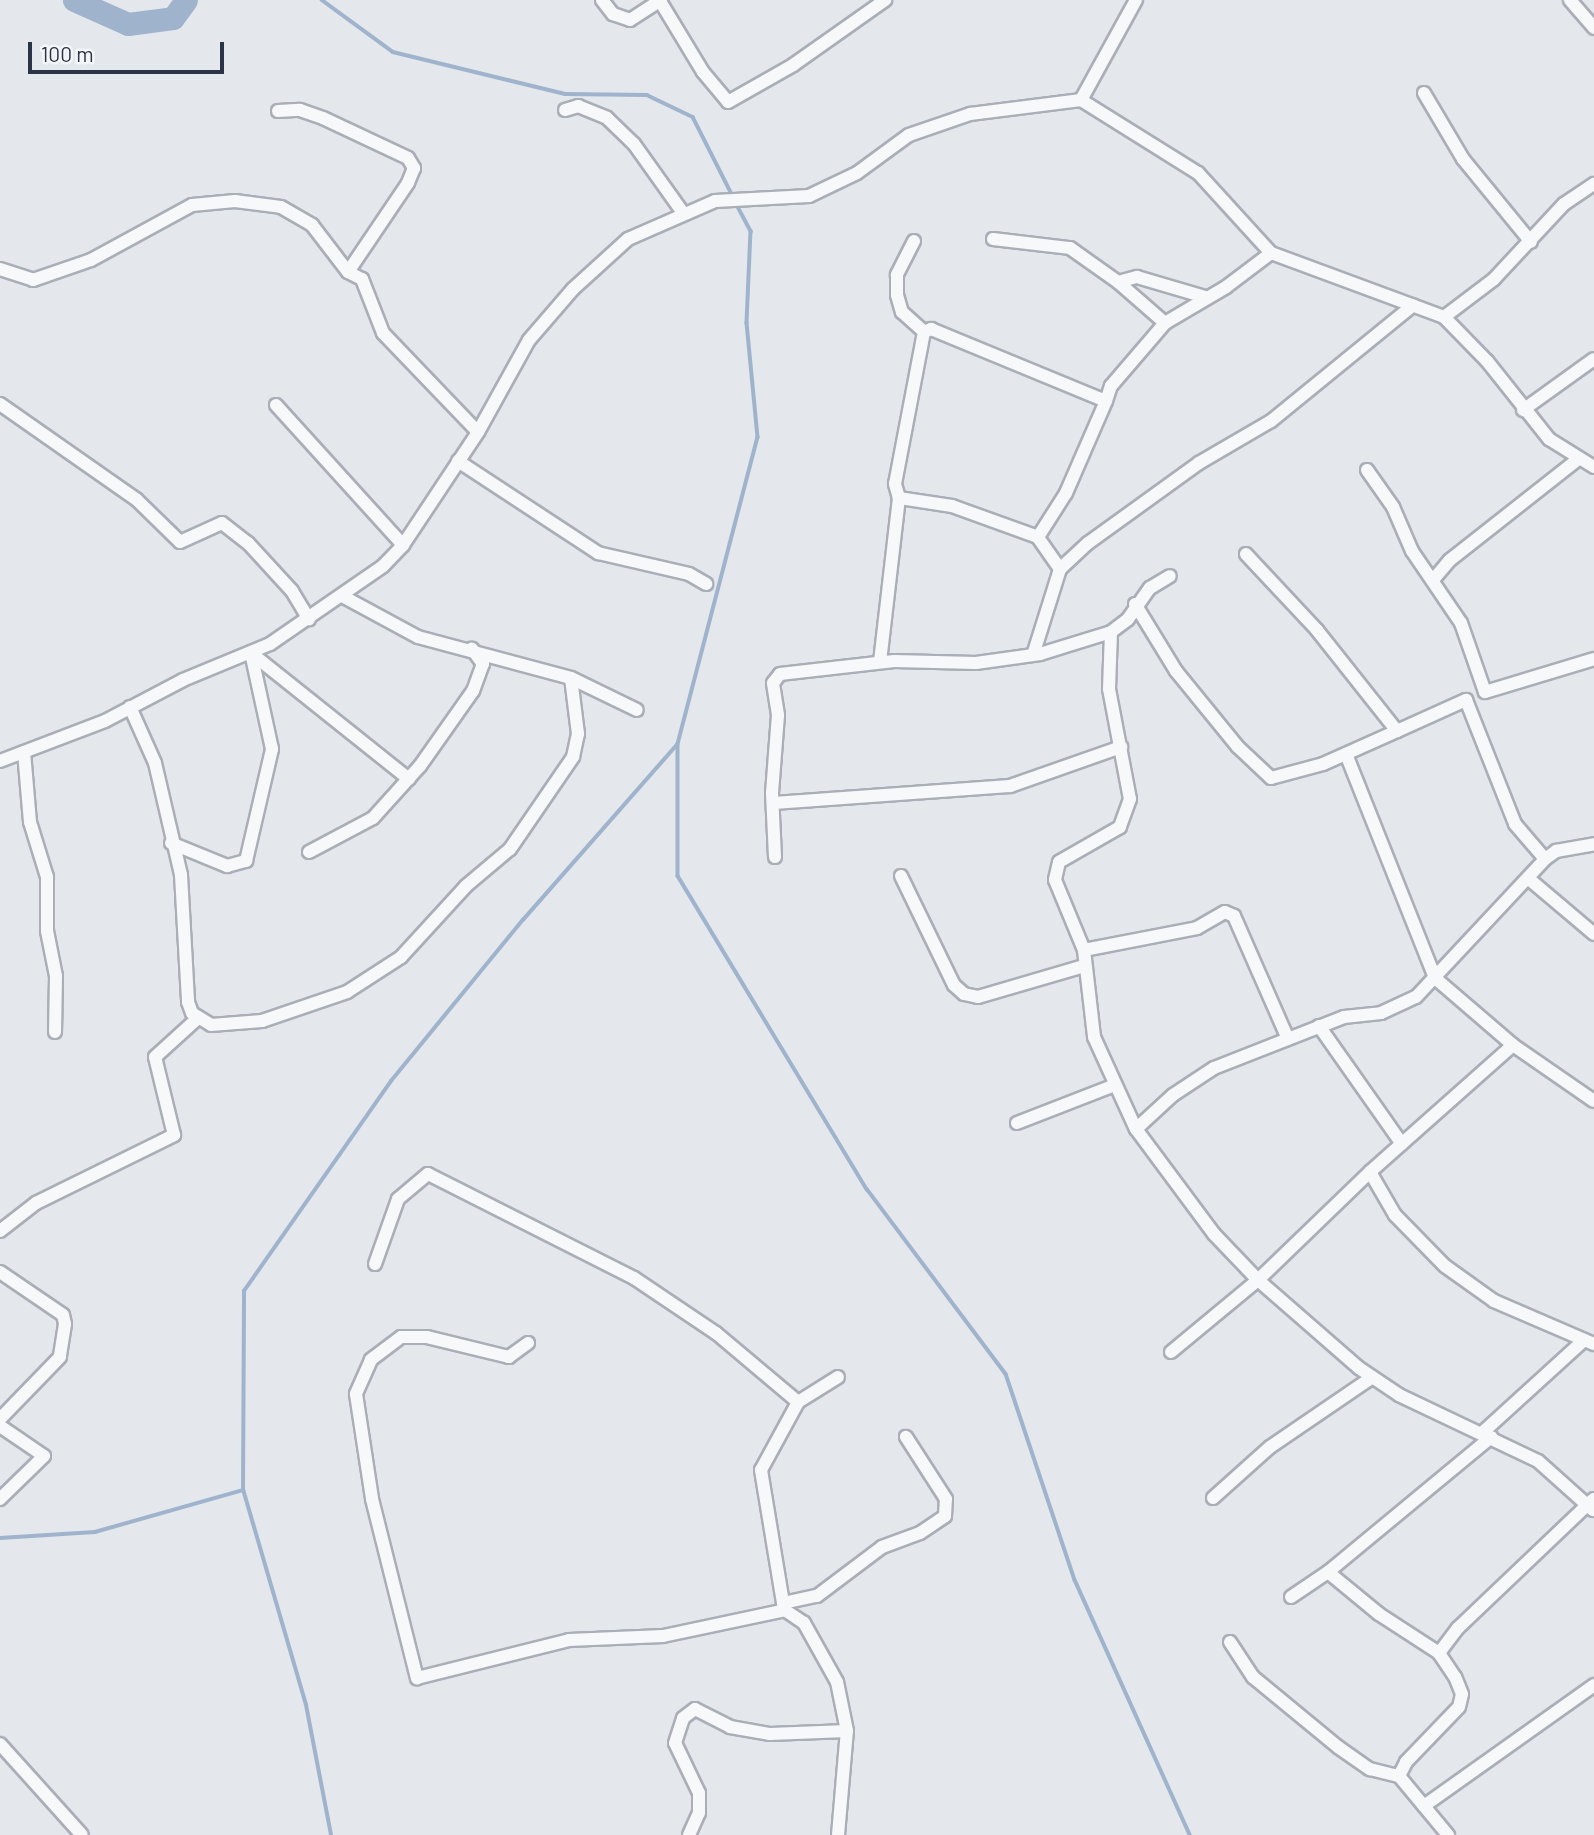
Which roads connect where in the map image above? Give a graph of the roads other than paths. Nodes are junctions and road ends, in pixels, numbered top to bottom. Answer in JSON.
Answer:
{"nodes":[{"id":1,"x":602,"y":0,"type":"edge"},
{"id":2,"x":661,"y":0,"type":"edge"},
{"id":3,"x":885,"y":0,"type":"edge"},
{"id":4,"x":1136,"y":0,"type":"edge"},
{"id":5,"x":1570,"y":0,"type":"edge"},
{"id":6,"x":1594,"y":28,"type":"edge"},
{"id":7,"x":1424,"y":93,"type":"dead end"},
{"id":8,"x":1081,"y":100,"type":"junction"},
{"id":9,"x":565,"y":110,"type":"dead end"},
{"id":10,"x":278,"y":111,"type":"dead end"},
{"id":11,"x":1594,"y":184,"type":"edge"},
{"id":12,"x":684,"y":214,"type":"junction"},
{"id":13,"x":993,"y":239,"type":"dead end"},
{"id":14,"x":914,"y":241,"type":"dead end"},
{"id":15,"x":1531,"y":242,"type":"junction"},
{"id":16,"x":1271,"y":253,"type":"junction"},
{"id":17,"x":0,"y":269,"type":"edge"},
{"id":18,"x":348,"y":272,"type":"junction"},
{"id":19,"x":1118,"y":282,"type":"junction"},
{"id":20,"x":1205,"y":297,"type":"junction"},
{"id":21,"x":1413,"y":306,"type":"junction"},
{"id":22,"x":1444,"y":317,"type":"junction"},
{"id":23,"x":1165,"y":323,"type":"junction"},
{"id":24,"x":924,"y":332,"type":"junction"},
{"id":25,"x":1594,"y":359,"type":"edge"},
{"id":26,"x":1106,"y":401,"type":"junction"},
{"id":27,"x":0,"y":404,"type":"edge"},
{"id":28,"x":276,"y":405,"type":"dead end"},
{"id":29,"x":1522,"y":410,"type":"junction"},
{"id":30,"x":478,"y":432,"type":"junction"},
{"id":31,"x":1577,"y":460,"type":"junction"},
{"id":32,"x":458,"y":461,"type":"junction"},
{"id":33,"x":1594,"y":467,"type":"edge"},
{"id":34,"x":1367,"y":470,"type":"dead end"},
{"id":35,"x":899,"y":498,"type":"junction"},
{"id":36,"x":1038,"y":537,"type":"junction"},
{"id":37,"x":403,"y":545,"type":"junction"},
{"id":38,"x":1246,"y":554,"type":"dead end"},
{"id":39,"x":1060,"y":569,"type":"junction"},
{"id":40,"x":1170,"y":576,"type":"dead end"},
{"id":41,"x":1433,"y":580,"type":"junction"},
{"id":42,"x":706,"y":584,"type":"dead end"},
{"id":43,"x":344,"y":597,"type":"junction"},
{"id":44,"x":1135,"y":604,"type":"junction"},
{"id":45,"x":309,"y":619,"type":"junction"},
{"id":46,"x":1111,"y":632,"type":"junction"},
{"id":47,"x":471,"y":648,"type":"junction"},
{"id":48,"x":1034,"y":652,"type":"junction"},
{"id":49,"x":251,"y":653,"type":"junction"},
{"id":50,"x":1594,"y":659,"type":"edge"},
{"id":51,"x":880,"y":662,"type":"junction"},
{"id":52,"x":571,"y":678,"type":"junction"},
{"id":53,"x":1485,"y":692,"type":"junction"},
{"id":54,"x":1466,"y":700,"type":"junction"},
{"id":55,"x":130,"y":707,"type":"junction"},
{"id":56,"x":636,"y":710,"type":"dead end"},
{"id":57,"x":1397,"y":731,"type":"junction"},
{"id":58,"x":1121,"y":747,"type":"junction"},
{"id":59,"x":24,"y":752,"type":"junction"},
{"id":60,"x":1346,"y":754,"type":"junction"},
{"id":61,"x":0,"y":761,"type":"edge"},
{"id":62,"x":409,"y":779,"type":"junction"},
{"id":63,"x":773,"y":803,"type":"junction"},
{"id":64,"x":171,"y":843,"type":"junction"},
{"id":65,"x":1594,"y":844,"type":"edge"},
{"id":66,"x":309,"y":852,"type":"dead end"},
{"id":67,"x":775,"y":857,"type":"dead end"},
{"id":68,"x":1545,"y":859,"type":"junction"},
{"id":69,"x":901,"y":876,"type":"dead end"},
{"id":70,"x":1529,"y":879,"type":"junction"},
{"id":71,"x":1594,"y":934,"type":"edge"},
{"id":72,"x":1084,"y":950,"type":"junction"},
{"id":73,"x":1084,"y":965,"type":"junction"},
{"id":74,"x":1436,"y":978,"type":"junction"},
{"id":75,"x":198,"y":1018,"type":"junction"},
{"id":76,"x":1320,"y":1026,"type":"junction"},
{"id":77,"x":55,"y":1032,"type":"dead end"},
{"id":78,"x":1288,"y":1039,"type":"junction"},
{"id":79,"x":1513,"y":1045,"type":"junction"},
{"id":80,"x":1115,"y":1085,"type":"junction"},
{"id":81,"x":1594,"y":1100,"type":"edge"},
{"id":82,"x":1017,"y":1123,"type":"dead end"},
{"id":83,"x":1136,"y":1129,"type":"junction"},
{"id":84,"x":1402,"y":1144,"type":"junction"},
{"id":85,"x":1370,"y":1172,"type":"junction"},
{"id":86,"x":0,"y":1231,"type":"edge"},
{"id":87,"x":375,"y":1264,"type":"dead end"},
{"id":88,"x":0,"y":1272,"type":"edge"},
{"id":89,"x":1258,"y":1280,"type":"junction"},
{"id":90,"x":528,"y":1343,"type":"dead end"},
{"id":91,"x":1588,"y":1343,"type":"edge"},
{"id":92,"x":1171,"y":1352,"type":"dead end"},
{"id":93,"x":838,"y":1377,"type":"dead end"},
{"id":94,"x":1371,"y":1378,"type":"junction"},
{"id":95,"x":797,"y":1402,"type":"junction"},
{"id":96,"x":0,"y":1419,"type":"edge"},
{"id":97,"x":0,"y":1426,"type":"edge"},
{"id":98,"x":1486,"y":1435,"type":"junction"},
{"id":99,"x":906,"y":1437,"type":"dead end"},
{"id":100,"x":0,"y":1499,"type":"edge"},
{"id":101,"x":1213,"y":1499,"type":"dead end"},
{"id":102,"x":1592,"y":1505,"type":"edge"},
{"id":103,"x":1328,"y":1572,"type":"junction"},
{"id":104,"x":1290,"y":1597,"type":"dead end"},
{"id":105,"x":784,"y":1606,"type":"junction"},
{"id":106,"x":1230,"y":1642,"type":"dead end"},
{"id":107,"x":1439,"y":1653,"type":"junction"},
{"id":108,"x":1594,"y":1685,"type":"edge"},
{"id":109,"x":847,"y":1731,"type":"junction"},
{"id":110,"x":0,"y":1744,"type":"edge"},
{"id":111,"x":1399,"y":1776,"type":"junction"},
{"id":112,"x":1424,"y":1805,"type":"junction"},
{"id":113,"x":1444,"y":1831,"type":"edge"},
{"id":114,"x":82,"y":1835,"type":"edge"},
{"id":115,"x":689,"y":1835,"type":"edge"},
{"id":116,"x":838,"y":1835,"type":"edge"},
{"id":117,"x":1429,"y":1835,"type":"edge"}],
"edges":[{"from":1,"to":2,"type":"street"},
{"from":2,"to":3,"type":"street"},
{"from":4,"to":8,"type":"street"},
{"from":5,"to":6,"type":"street"},
{"from":7,"to":15,"type":"street"},
{"from":8,"to":12,"type":"street"},
{"from":8,"to":16,"type":"street"},
{"from":9,"to":12,"type":"street"},
{"from":10,"to":18,"type":"street"},
{"from":11,"to":15,"type":"street"},
{"from":12,"to":30,"type":"street"},
{"from":13,"to":19,"type":"street"},
{"from":14,"to":24,"type":"street"},
{"from":15,"to":22,"type":"street"},
{"from":16,"to":20,"type":"street"},
{"from":16,"to":21,"type":"street"},
{"from":17,"to":18,"type":"street"},
{"from":18,"to":30,"type":"street"},
{"from":19,"to":20,"type":"street"},
{"from":19,"to":23,"type":"street"},
{"from":20,"to":23,"type":"street"},
{"from":21,"to":22,"type":"street"},
{"from":21,"to":39,"type":"street"},
{"from":22,"to":29,"type":"street"},
{"from":23,"to":26,"type":"street"},
{"from":24,"to":26,"type":"street"},
{"from":24,"to":35,"type":"street"},
{"from":25,"to":29,"type":"street"},
{"from":26,"to":36,"type":"street"},
{"from":27,"to":45,"type":"street"},
{"from":28,"to":37,"type":"street"},
{"from":29,"to":31,"type":"street"},
{"from":30,"to":32,"type":"street"},
{"from":31,"to":33,"type":"street"},
{"from":31,"to":41,"type":"street"},
{"from":32,"to":37,"type":"street"},
{"from":32,"to":42,"type":"street"},
{"from":34,"to":41,"type":"street"},
{"from":35,"to":36,"type":"street"},
{"from":35,"to":51,"type":"street"},
{"from":36,"to":39,"type":"street"},
{"from":37,"to":43,"type":"street"},
{"from":38,"to":57,"type":"street"},
{"from":39,"to":48,"type":"street"},
{"from":40,"to":44,"type":"street"},
{"from":41,"to":53,"type":"street"},
{"from":43,"to":45,"type":"street"},
{"from":43,"to":47,"type":"street"},
{"from":44,"to":46,"type":"street"},
{"from":44,"to":60,"type":"street"},
{"from":45,"to":49,"type":"street"},
{"from":46,"to":48,"type":"street"},
{"from":46,"to":58,"type":"street"},
{"from":47,"to":52,"type":"street"},
{"from":47,"to":62,"type":"street"},
{"from":48,"to":51,"type":"street"},
{"from":49,"to":55,"type":"street"},
{"from":49,"to":62,"type":"street"},
{"from":49,"to":64,"type":"street"},
{"from":50,"to":53,"type":"street"},
{"from":51,"to":63,"type":"street"},
{"from":52,"to":56,"type":"street"},
{"from":52,"to":75,"type":"street"},
{"from":53,"to":54,"type":"street"},
{"from":54,"to":57,"type":"street"},
{"from":54,"to":68,"type":"street"},
{"from":55,"to":59,"type":"street"},
{"from":55,"to":64,"type":"street"},
{"from":57,"to":60,"type":"street"},
{"from":58,"to":63,"type":"street"},
{"from":58,"to":72,"type":"street"},
{"from":59,"to":61,"type":"street"},
{"from":59,"to":77,"type":"street"},
{"from":60,"to":74,"type":"street"},
{"from":62,"to":66,"type":"street"},
{"from":63,"to":67,"type":"street"},
{"from":64,"to":75,"type":"street"},
{"from":65,"to":68,"type":"street"},
{"from":68,"to":70,"type":"street"},
{"from":69,"to":73,"type":"street"},
{"from":70,"to":71,"type":"street"},
{"from":70,"to":74,"type":"street"},
{"from":72,"to":73,"type":"street"},
{"from":72,"to":78,"type":"street"},
{"from":73,"to":80,"type":"street"},
{"from":74,"to":76,"type":"street"},
{"from":74,"to":79,"type":"street"},
{"from":75,"to":86,"type":"street"},
{"from":76,"to":78,"type":"street"},
{"from":76,"to":84,"type":"street"},
{"from":78,"to":83,"type":"street"},
{"from":79,"to":81,"type":"street"},
{"from":79,"to":84,"type":"street"},
{"from":80,"to":82,"type":"street"},
{"from":80,"to":83,"type":"street"},
{"from":83,"to":89,"type":"street"},
{"from":84,"to":85,"type":"street"},
{"from":85,"to":89,"type":"street"},
{"from":85,"to":91,"type":"street"},
{"from":87,"to":95,"type":"street"},
{"from":88,"to":96,"type":"street"},
{"from":89,"to":92,"type":"street"},
{"from":89,"to":94,"type":"street"},
{"from":90,"to":105,"type":"street"},
{"from":91,"to":98,"type":"street"},
{"from":93,"to":95,"type":"street"},
{"from":94,"to":98,"type":"street"},
{"from":94,"to":101,"type":"street"},
{"from":95,"to":105,"type":"street"},
{"from":97,"to":100,"type":"street"},
{"from":98,"to":102,"type":"street"},
{"from":98,"to":103,"type":"street"},
{"from":99,"to":105,"type":"street"},
{"from":102,"to":107,"type":"street"},
{"from":103,"to":104,"type":"street"},
{"from":103,"to":107,"type":"street"},
{"from":105,"to":109,"type":"street"},
{"from":106,"to":111,"type":"street"},
{"from":107,"to":111,"type":"street"},
{"from":108,"to":112,"type":"street"},
{"from":109,"to":115,"type":"street"},
{"from":109,"to":116,"type":"street"},
{"from":110,"to":114,"type":"street"},
{"from":111,"to":112,"type":"street"},
{"from":112,"to":113,"type":"street"},
{"from":113,"to":117,"type":"street"}]}
